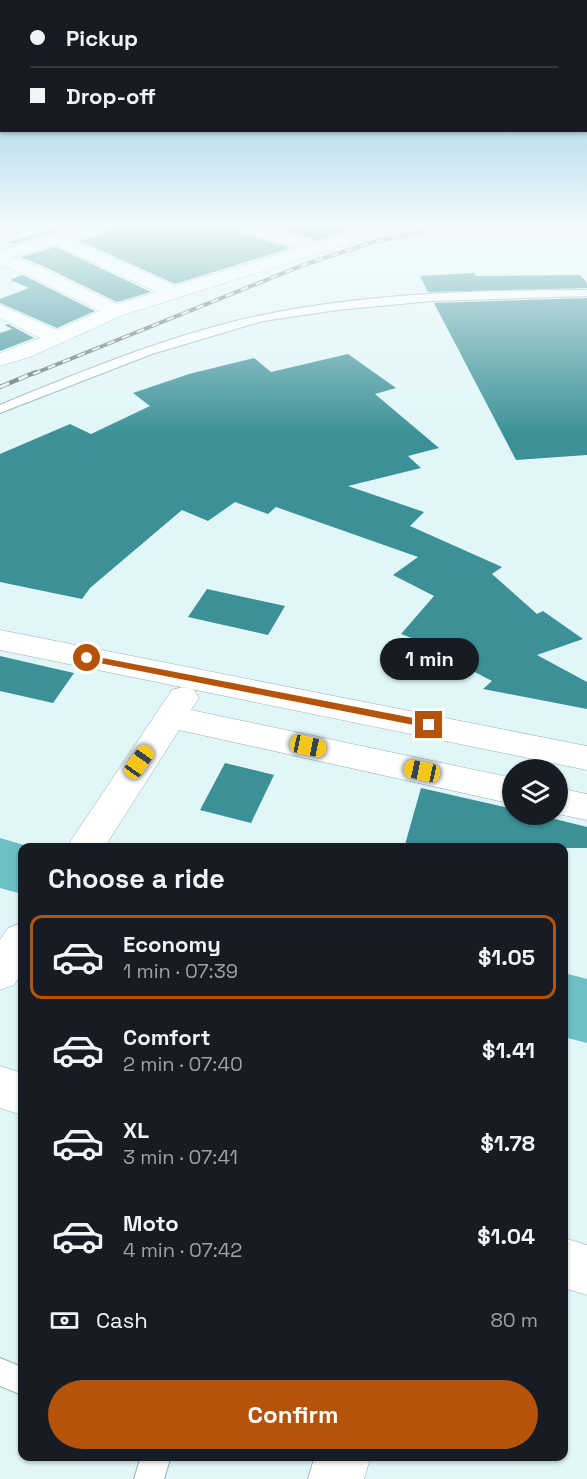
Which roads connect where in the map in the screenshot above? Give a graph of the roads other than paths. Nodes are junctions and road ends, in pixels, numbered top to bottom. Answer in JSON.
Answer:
{"nodes":[{"id":1,"x":87,"y":297,"type":"edge"},
{"id":2,"x":161,"y":297,"type":"edge"},
{"id":3,"x":443,"y":297,"type":"edge"},
{"id":4,"x":0,"y":310,"type":"edge"},
{"id":5,"x":116,"y":311,"type":"junction"},
{"id":6,"x":55,"y":338,"type":"junction"},
{"id":7,"x":0,"y":360,"type":"edge"},
{"id":8,"x":0,"y":409,"type":"edge"},
{"id":9,"x":0,"y":640,"type":"edge"},
{"id":10,"x":196,"y":679,"type":"junction"},
{"id":11,"x":171,"y":717,"type":"junction"},
{"id":12,"x":587,"y":758,"type":"edge"},
{"id":13,"x":502,"y":789,"type":"edge"},
{"id":14,"x":568,"y":803,"type":"edge"},
{"id":15,"x":587,"y":807,"type":"edge"},
{"id":16,"x":87,"y":843,"type":"edge"},
{"id":17,"x":0,"y":1088,"type":"edge"},
{"id":18,"x":18,"y":1093,"type":"edge"},
{"id":19,"x":568,"y":1264,"type":"edge"},
{"id":20,"x":587,"y":1270,"type":"edge"},
{"id":21,"x":0,"y":1372,"type":"edge"},
{"id":22,"x":18,"y":1379,"type":"edge"},
{"id":23,"x":154,"y":1461,"type":"edge"},
{"id":24,"x":341,"y":1461,"type":"edge"},
{"id":25,"x":149,"y":1479,"type":"edge"},
{"id":26,"x":336,"y":1479,"type":"edge"}],
"edges":[{"from":1,"to":5,"type":"street"},
{"from":2,"to":5,"type":"street"},
{"from":3,"to":8,"type":"lane"},
{"from":4,"to":6,"type":"street"},
{"from":5,"to":6,"type":"street"},
{"from":6,"to":7,"type":"street"},
{"from":9,"to":10,"type":"street"},
{"from":10,"to":11,"type":"street"},
{"from":10,"to":12,"type":"street"},
{"from":11,"to":13,"type":"street"},
{"from":11,"to":16,"type":"street"},
{"from":14,"to":15,"type":"street"},
{"from":17,"to":18,"type":"street"},
{"from":19,"to":20,"type":"street"},
{"from":21,"to":22,"type":"lane"},
{"from":23,"to":25,"type":"lane"},
{"from":24,"to":26,"type":"street"}]}
